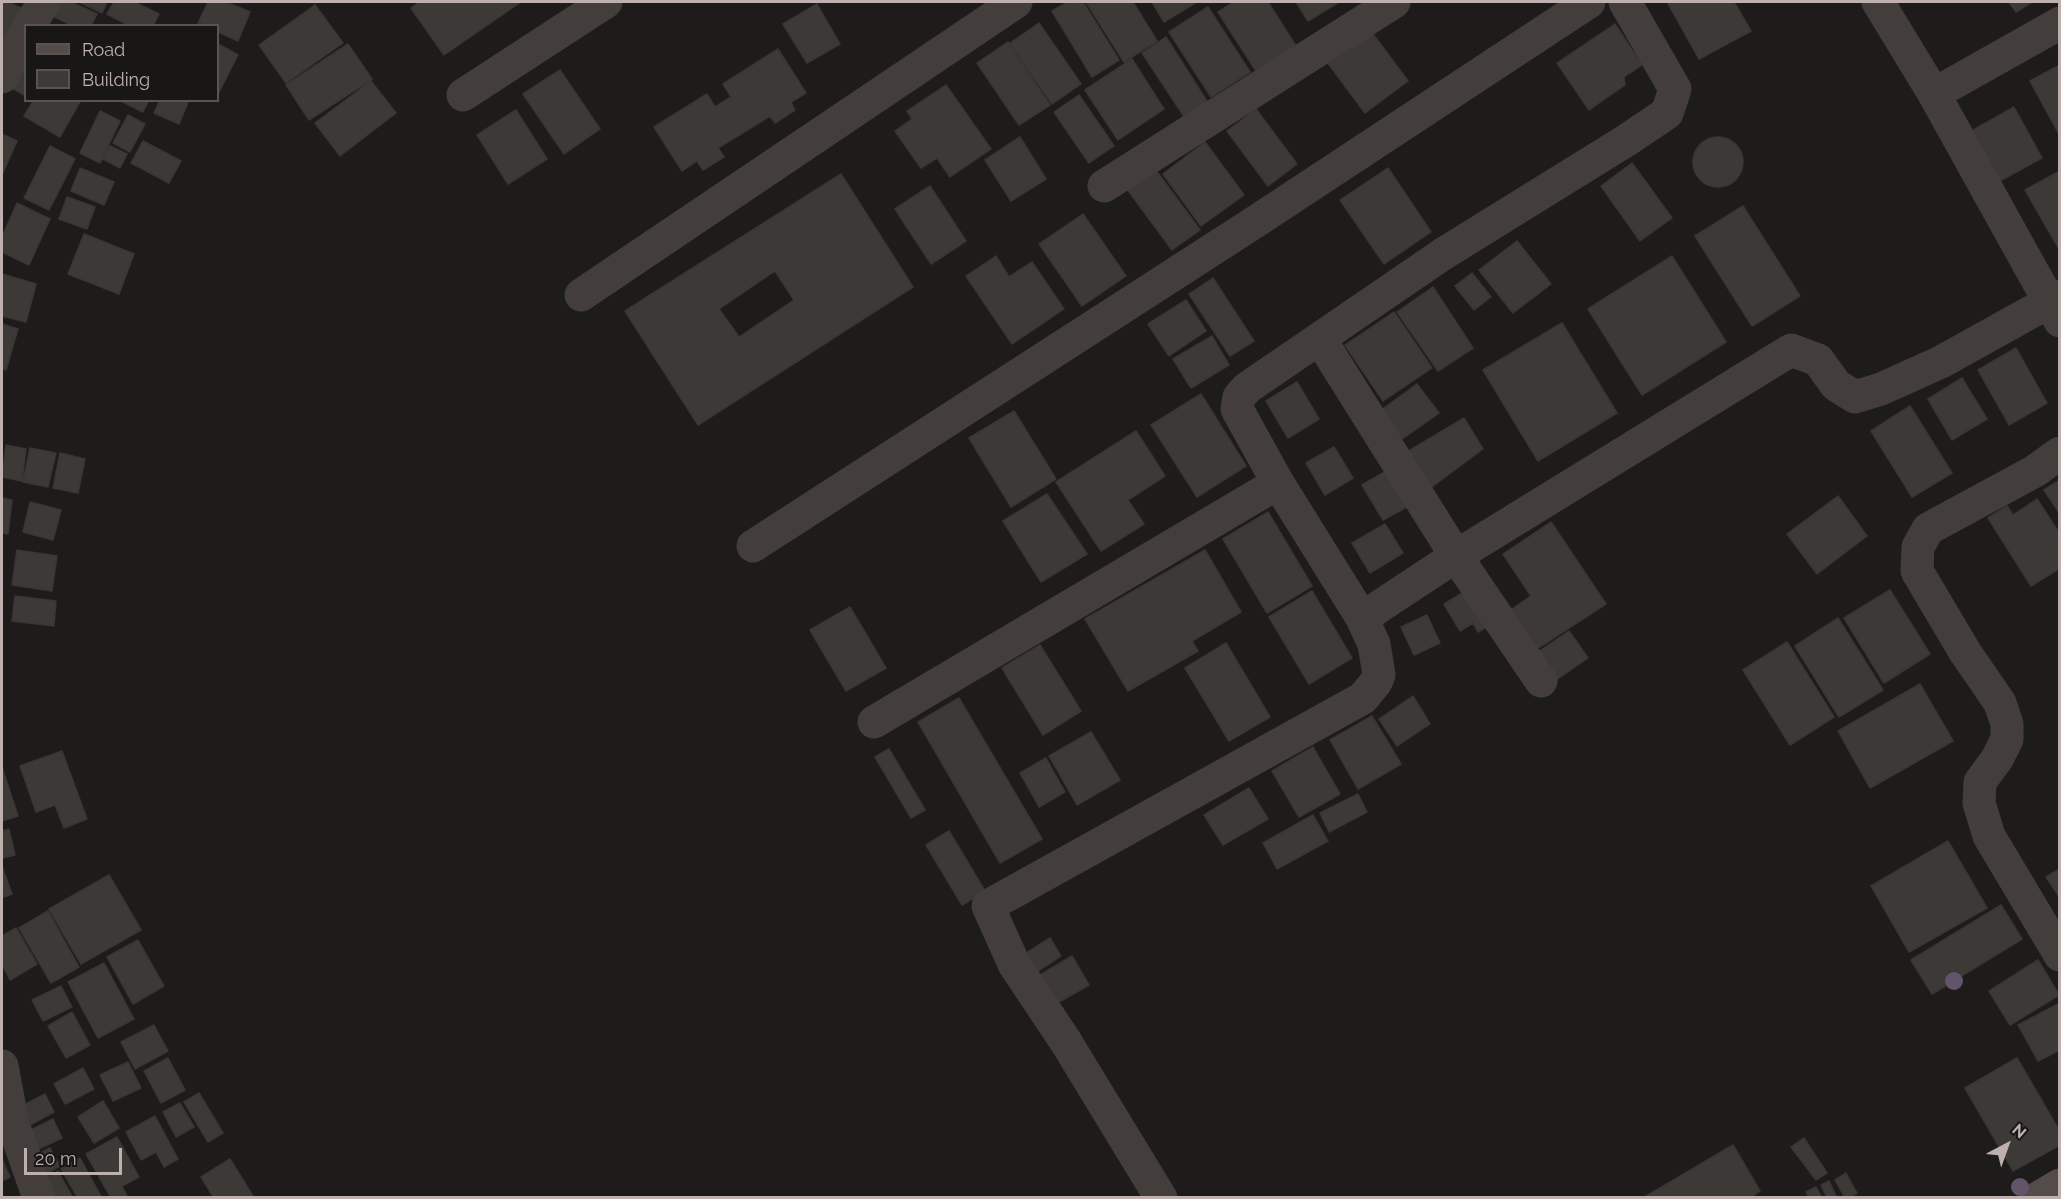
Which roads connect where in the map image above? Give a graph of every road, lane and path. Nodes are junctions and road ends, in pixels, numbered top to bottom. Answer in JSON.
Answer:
{"nodes":[{"id":1,"x":44,"y":2,"type":"edge"},
{"id":2,"x":606,"y":2,"type":"edge"},
{"id":3,"x":1016,"y":2,"type":"edge"},
{"id":4,"x":1394,"y":2,"type":"edge"},
{"id":5,"x":1589,"y":2,"type":"edge"},
{"id":6,"x":1625,"y":2,"type":"edge"},
{"id":7,"x":1878,"y":2,"type":"edge"},
{"id":8,"x":2060,"y":23,"type":"edge"},
{"id":9,"x":30,"y":24,"type":"edge"},
{"id":10,"x":24,"y":36,"type":"edge"},
{"id":11,"x":2,"y":77,"type":"edge"},
{"id":12,"x":1935,"y":94,"type":"junction"},
{"id":13,"x":463,"y":95,"type":"dead end"},
{"id":14,"x":1104,"y":186,"type":"dead end"},
{"id":15,"x":581,"y":295,"type":"dead end"},
{"id":16,"x":2056,"y":306,"type":"edge"},
{"id":17,"x":1320,"y":339,"type":"junction"},
{"id":18,"x":2060,"y":453,"type":"edge"},
{"id":19,"x":1278,"y":483,"type":"junction"},
{"id":20,"x":753,"y":546,"type":"dead end"},
{"id":21,"x":1456,"y":556,"type":"junction"},
{"id":22,"x":1362,"y":618,"type":"junction"},
{"id":23,"x":1541,"y":681,"type":"dead end"},
{"id":24,"x":874,"y":722,"type":"dead end"},
{"id":25,"x":2060,"y":955,"type":"edge"},
{"id":26,"x":2,"y":1066,"type":"edge"},
{"id":27,"x":2060,"y":1185,"type":"edge"},
{"id":28,"x":39,"y":1197,"type":"edge"},
{"id":29,"x":1161,"y":1197,"type":"edge"},
{"id":30,"x":2038,"y":1197,"type":"edge"}],
"edges":[{"from":1,"to":9,"type":"street"},
{"from":2,"to":13,"type":"street"},
{"from":3,"to":15,"type":"street"},
{"from":4,"to":14,"type":"street"},
{"from":5,"to":20,"type":"street"},
{"from":6,"to":17,"type":"street"},
{"from":7,"to":12,"type":"street"},
{"from":8,"to":12,"type":"street"},
{"from":10,"to":11,"type":"street"},
{"from":12,"to":16,"type":"street"},
{"from":16,"to":21,"type":"street"},
{"from":17,"to":19,"type":"street"},
{"from":17,"to":21,"type":"street"},
{"from":18,"to":25,"type":"street"},
{"from":19,"to":22,"type":"street"},
{"from":19,"to":24,"type":"street"},
{"from":21,"to":22,"type":"street"},
{"from":21,"to":23,"type":"street"},
{"from":22,"to":29,"type":"street"},
{"from":26,"to":28,"type":"street"},
{"from":27,"to":30,"type":"street"}]}
